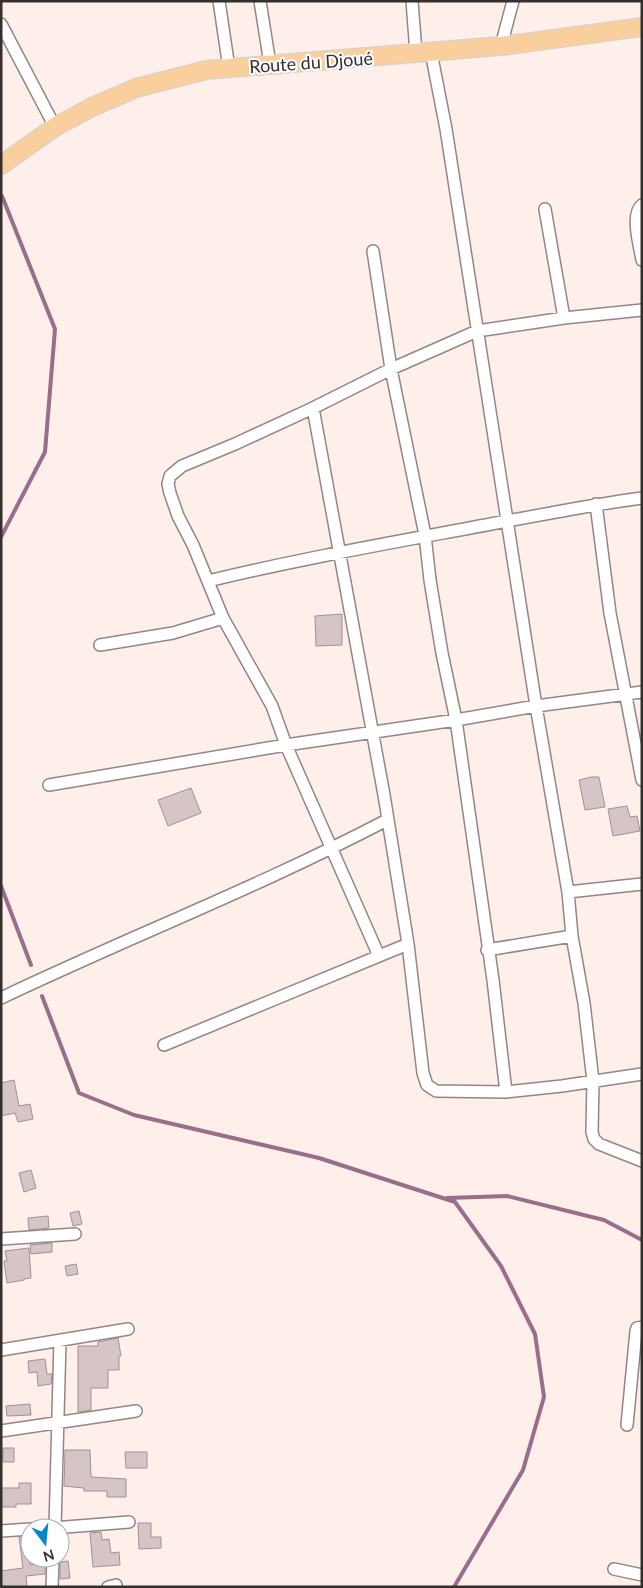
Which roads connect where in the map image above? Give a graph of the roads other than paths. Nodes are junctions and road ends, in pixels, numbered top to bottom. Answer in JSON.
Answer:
{"nodes":[{"id":1,"x":219,"y":1,"type":"edge"},
{"id":2,"x":260,"y":1,"type":"edge"},
{"id":3,"x":412,"y":1,"type":"edge"},
{"id":4,"x":513,"y":1,"type":"edge"},
{"id":5,"x":1,"y":24,"type":"edge"},
{"id":6,"x":642,"y":27,"type":"edge"},
{"id":7,"x":501,"y":46,"type":"junction"},
{"id":8,"x":424,"y":53,"type":"junction"},
{"id":9,"x":270,"y":64,"type":"junction"},
{"id":10,"x":229,"y":68,"type":"junction"},
{"id":11,"x":55,"y":127,"type":"junction"},
{"id":12,"x":1,"y":165,"type":"edge"},
{"id":13,"x":642,"y":205,"type":"edge"},
{"id":14,"x":545,"y":209,"type":"dead end"},
{"id":15,"x":373,"y":251,"type":"dead end"},
{"id":16,"x":642,"y":260,"type":"edge"},
{"id":17,"x":642,"y":310,"type":"edge"},
{"id":18,"x":564,"y":318,"type":"junction"},
{"id":19,"x":477,"y":331,"type":"junction"},
{"id":20,"x":391,"y":369,"type":"junction"},
{"id":21,"x":313,"y":408,"type":"junction"},
{"id":22,"x":642,"y":498,"type":"edge"},
{"id":23,"x":596,"y":504,"type":"junction"},
{"id":24,"x":507,"y":521,"type":"junction"},
{"id":25,"x":425,"y":536,"type":"junction"},
{"id":26,"x":339,"y":553,"type":"junction"},
{"id":27,"x":208,"y":581,"type":"junction"},
{"id":28,"x":223,"y":618,"type":"junction"},
{"id":29,"x":100,"y":645,"type":"dead end"},
{"id":30,"x":642,"y":692,"type":"edge"},
{"id":31,"x":625,"y":695,"type":"junction"},
{"id":32,"x":536,"y":706,"type":"junction"},
{"id":33,"x":456,"y":720,"type":"junction"},
{"id":34,"x":371,"y":732,"type":"junction"},
{"id":35,"x":286,"y":745,"type":"junction"},
{"id":36,"x":642,"y":780,"type":"edge"},
{"id":37,"x":49,"y":785,"type":"dead end"},
{"id":38,"x":387,"y":820,"type":"junction"},
{"id":39,"x":332,"y":848,"type":"junction"},
{"id":40,"x":642,"y":884,"type":"edge"},
{"id":41,"x":568,"y":892,"type":"junction"},
{"id":42,"x":572,"y":936,"type":"junction"},
{"id":43,"x":408,"y":944,"type":"junction"},
{"id":44,"x":488,"y":950,"type":"junction"},
{"id":45,"x":378,"y":956,"type":"junction"},
{"id":46,"x":1,"y":998,"type":"edge"},
{"id":47,"x":164,"y":1045,"type":"dead end"},
{"id":48,"x":642,"y":1074,"type":"edge"},
{"id":49,"x":593,"y":1081,"type":"junction"},
{"id":50,"x":506,"y":1092,"type":"junction"},
{"id":51,"x":642,"y":1161,"type":"edge"},
{"id":52,"x":75,"y":1234,"type":"dead end"},
{"id":53,"x":1,"y":1239,"type":"edge"},
{"id":54,"x":642,"y":1326,"type":"edge"},
{"id":55,"x":128,"y":1329,"type":"dead end"},
{"id":56,"x":60,"y":1340,"type":"junction"},
{"id":57,"x":1,"y":1350,"type":"edge"},
{"id":58,"x":136,"y":1411,"type":"dead end"},
{"id":59,"x":58,"y":1422,"type":"junction"},
{"id":60,"x":627,"y":1424,"type":"dead end"},
{"id":61,"x":1,"y":1431,"type":"edge"},
{"id":62,"x":54,"y":1518,"type":"edge"},
{"id":63,"x":128,"y":1522,"type":"dead end"},
{"id":64,"x":70,"y":1527,"type":"edge"},
{"id":65,"x":20,"y":1530,"type":"edge"},
{"id":66,"x":1,"y":1531,"type":"edge"},
{"id":67,"x":53,"y":1568,"type":"edge"},
{"id":68,"x":614,"y":1570,"type":"dead end"},
{"id":69,"x":642,"y":1575,"type":"edge"},
{"id":70,"x":52,"y":1587,"type":"edge"}],
"edges":[{"from":1,"to":10,"type":"street"},
{"from":2,"to":9,"type":"street"},
{"from":3,"to":8,"type":"street"},
{"from":4,"to":7,"type":"street"},
{"from":5,"to":11,"type":"street"},
{"from":6,"to":7,"type":"main road","name":"Route du Djoué"},
{"from":7,"to":8,"type":"main road","name":"Route du Djoué"},
{"from":8,"to":9,"type":"main road","name":"Route du Djoué"},
{"from":8,"to":19,"type":"street"},
{"from":9,"to":10,"type":"main road","name":"Route du Djoué"},
{"from":10,"to":11,"type":"main road","name":"Route du Djoué"},
{"from":11,"to":12,"type":"main road","name":"Route du Djoué"},
{"from":13,"to":16,"type":"street"},
{"from":14,"to":18,"type":"street"},
{"from":15,"to":20,"type":"street"},
{"from":17,"to":18,"type":"street"},
{"from":18,"to":19,"type":"street"},
{"from":19,"to":20,"type":"street"},
{"from":19,"to":24,"type":"street"},
{"from":20,"to":21,"type":"street"},
{"from":20,"to":25,"type":"street"},
{"from":21,"to":26,"type":"street"},
{"from":21,"to":27,"type":"street"},
{"from":22,"to":23,"type":"street"},
{"from":23,"to":24,"type":"street"},
{"from":23,"to":31,"type":"street"},
{"from":24,"to":25,"type":"street"},
{"from":24,"to":32,"type":"street"},
{"from":25,"to":26,"type":"street"},
{"from":25,"to":33,"type":"street"},
{"from":26,"to":27,"type":"street"},
{"from":26,"to":34,"type":"street"},
{"from":27,"to":28,"type":"street"},
{"from":28,"to":29,"type":"street"},
{"from":28,"to":35,"type":"street"},
{"from":30,"to":31,"type":"street"},
{"from":31,"to":32,"type":"street"},
{"from":31,"to":36,"type":"street"},
{"from":32,"to":33,"type":"street"},
{"from":32,"to":41,"type":"street"},
{"from":33,"to":34,"type":"street"},
{"from":33,"to":44,"type":"street"},
{"from":34,"to":35,"type":"street"},
{"from":34,"to":38,"type":"street"},
{"from":35,"to":37,"type":"street"},
{"from":35,"to":39,"type":"street"},
{"from":38,"to":39,"type":"street"},
{"from":38,"to":43,"type":"street"},
{"from":39,"to":45,"type":"street"},
{"from":39,"to":46,"type":"street"},
{"from":40,"to":41,"type":"street"},
{"from":41,"to":42,"type":"street"},
{"from":42,"to":44,"type":"street"},
{"from":42,"to":49,"type":"street"},
{"from":43,"to":45,"type":"street"},
{"from":43,"to":50,"type":"street"},
{"from":44,"to":50,"type":"street"},
{"from":45,"to":47,"type":"street"},
{"from":48,"to":49,"type":"street"},
{"from":49,"to":50,"type":"street"},
{"from":49,"to":51,"type":"street"},
{"from":52,"to":53,"type":"street"},
{"from":54,"to":60,"type":"street"},
{"from":55,"to":56,"type":"street"},
{"from":56,"to":57,"type":"street"},
{"from":56,"to":59,"type":"street"},
{"from":58,"to":59,"type":"street"},
{"from":59,"to":61,"type":"street"},
{"from":59,"to":62,"type":"street"},
{"from":63,"to":64,"type":"street"},
{"from":65,"to":66,"type":"street"},
{"from":67,"to":70,"type":"street"},
{"from":68,"to":69,"type":"street"}]}
